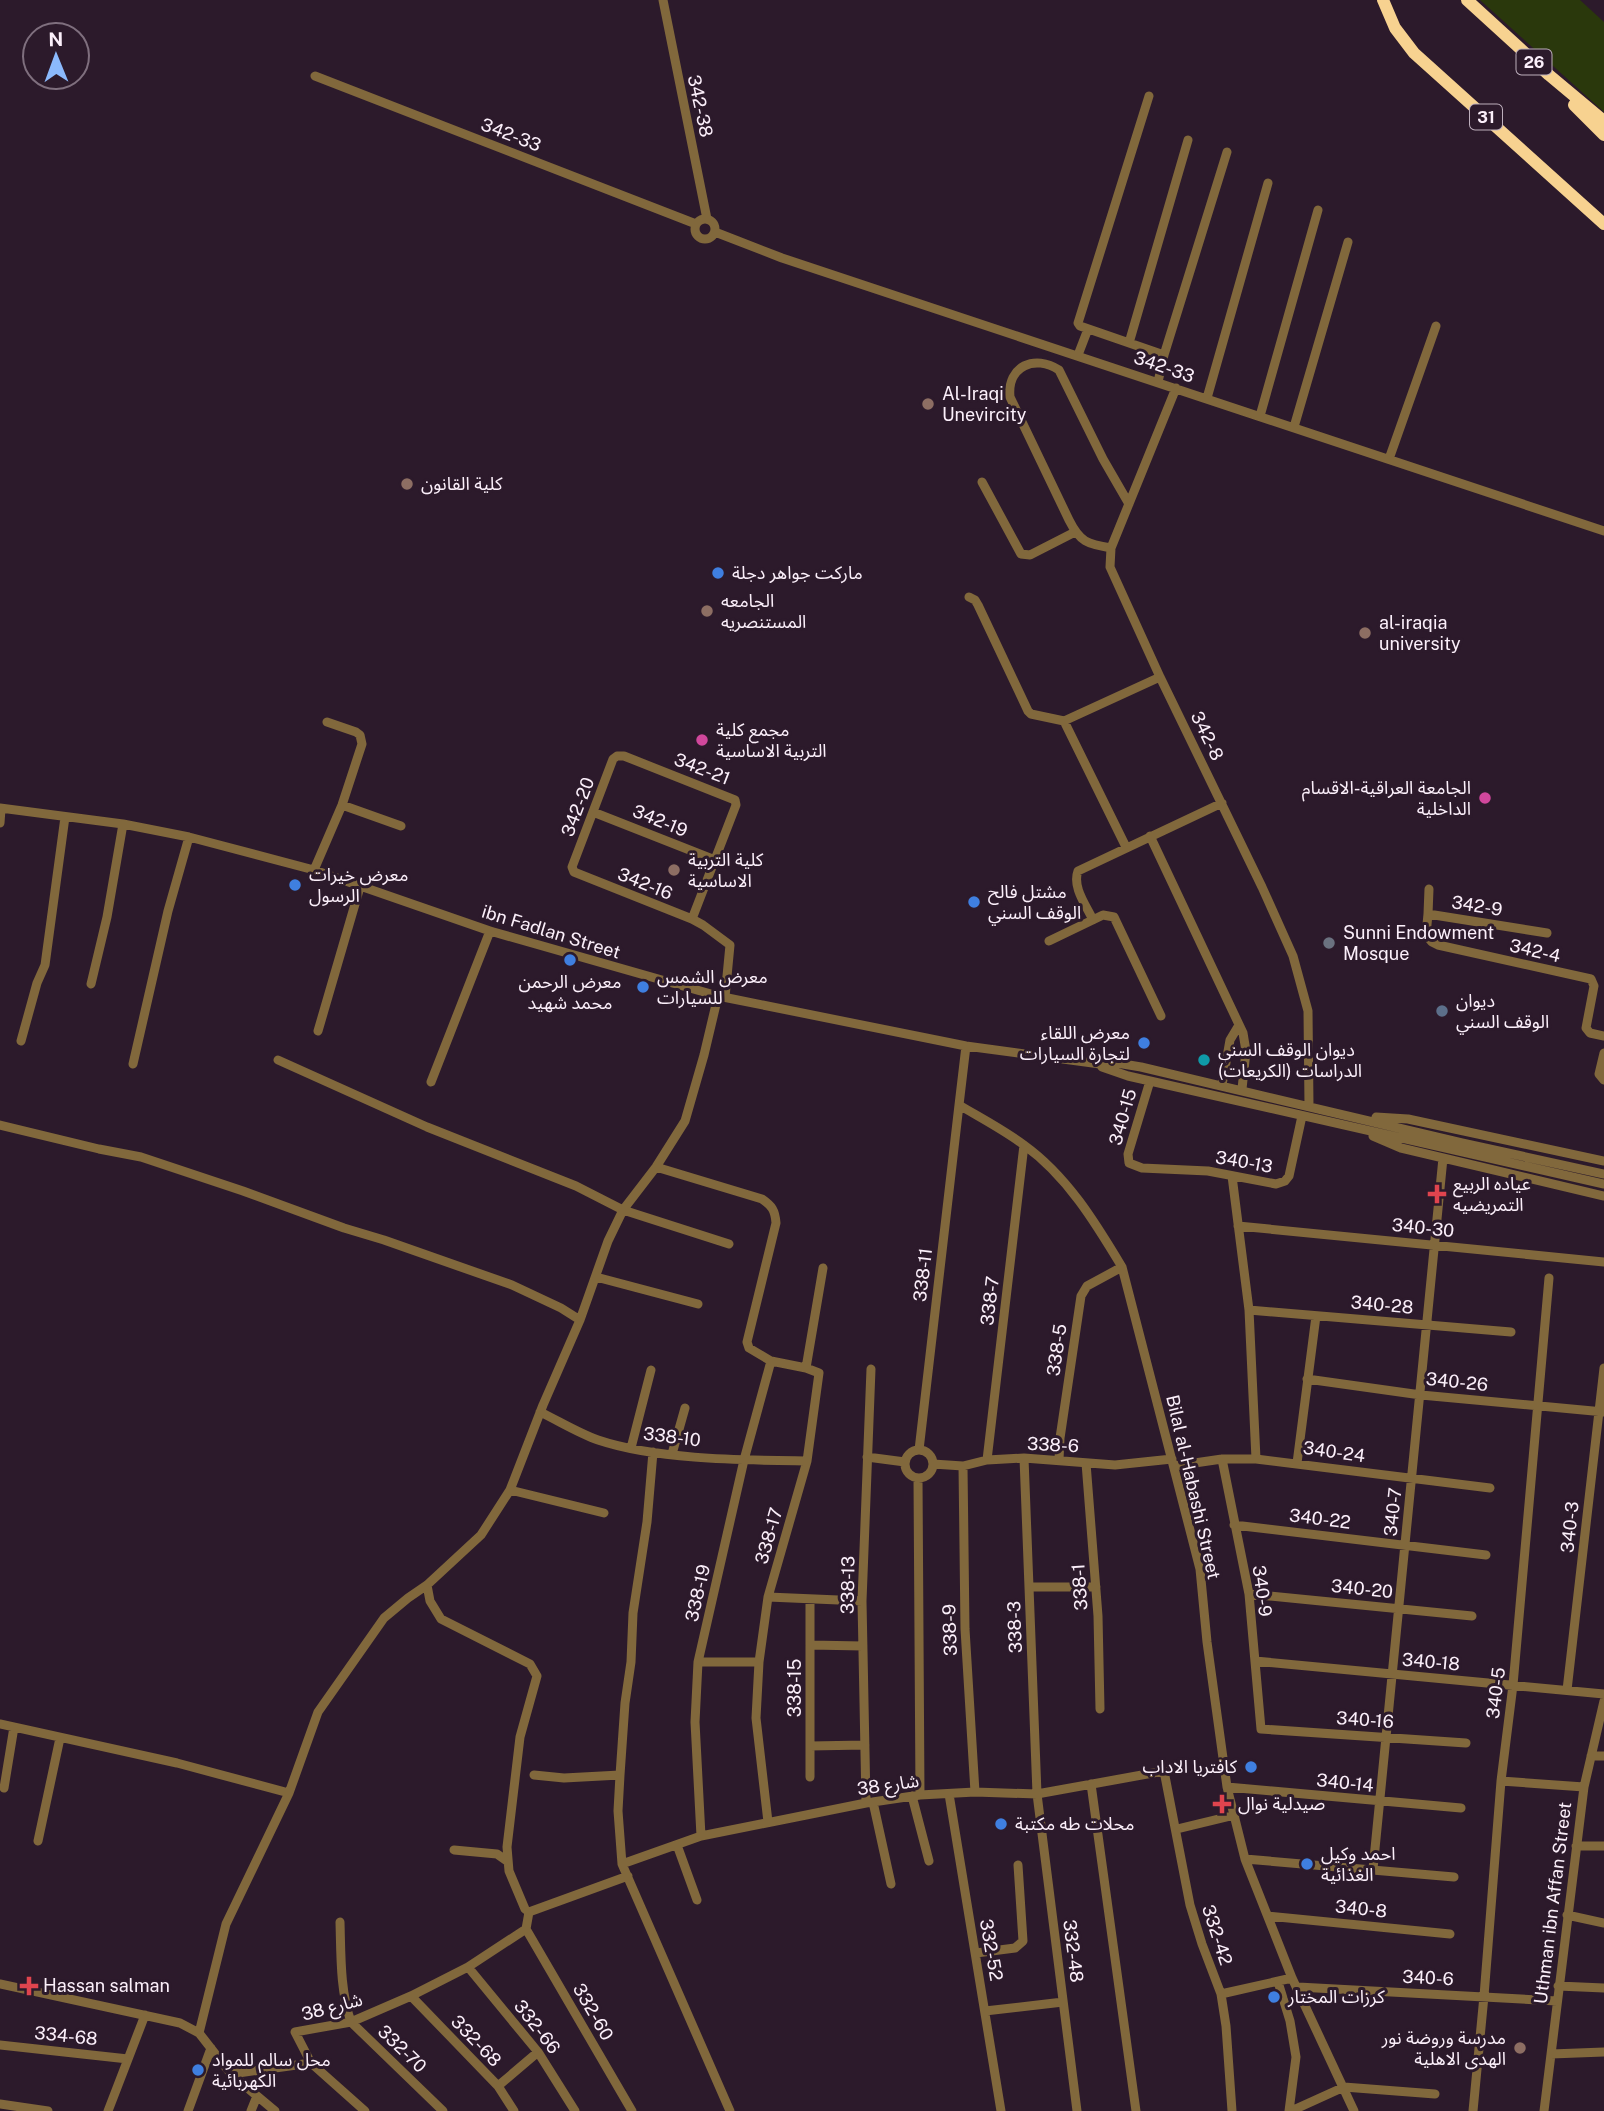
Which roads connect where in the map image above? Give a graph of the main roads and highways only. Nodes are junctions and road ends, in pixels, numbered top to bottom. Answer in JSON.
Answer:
{"nodes":[{"id":1,"x":1382,"y":0,"type":"edge"},
{"id":2,"x":1467,"y":0,"type":"edge"},
{"id":3,"x":1517,"y":47,"type":"junction"},
{"id":4,"x":1604,"y":121,"type":"edge"},
{"id":5,"x":1604,"y":135,"type":"edge"},
{"id":6,"x":1604,"y":223,"type":"edge"}],
"edges":[{"from":1,"to":6,"type":"highway","number":"31"},
{"from":2,"to":3,"type":"highway","number":"26"},
{"from":3,"to":4,"type":"highway","number":"26"},
{"from":3,"to":5,"type":"highway"}]}
